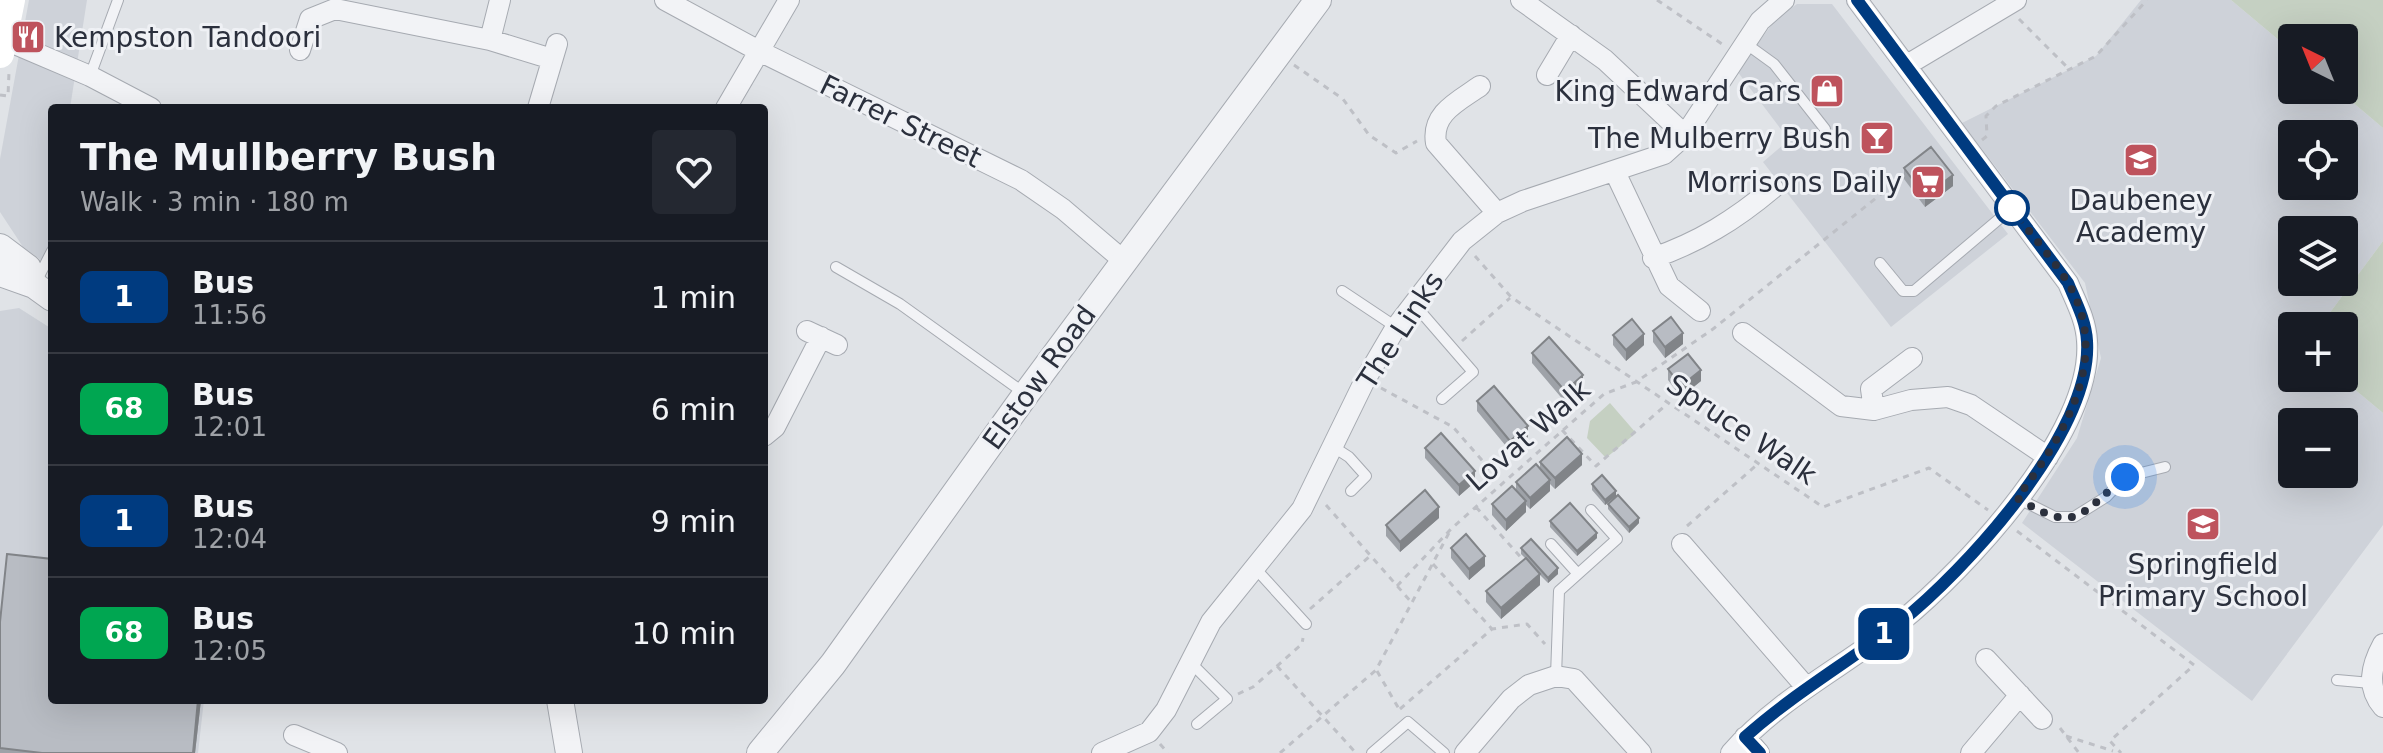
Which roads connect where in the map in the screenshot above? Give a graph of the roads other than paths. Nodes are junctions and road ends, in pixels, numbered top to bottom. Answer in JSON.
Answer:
{"nodes":[{"id":1,"x":11,"y":0,"type":"edge"},
{"id":2,"x":118,"y":0,"type":"edge"},
{"id":3,"x":500,"y":0,"type":"edge"},
{"id":4,"x":665,"y":0,"type":"edge"},
{"id":5,"x":789,"y":0,"type":"edge"},
{"id":6,"x":1318,"y":0,"type":"edge"},
{"id":7,"x":1784,"y":0,"type":"edge"},
{"id":8,"x":1857,"y":0,"type":"edge"},
{"id":9,"x":1534,"y":3,"type":"edge"},
{"id":10,"x":2011,"y":3,"type":"edge"},
{"id":11,"x":336,"y":5,"type":"edge"},
{"id":12,"x":1571,"y":35,"type":"junction"},
{"id":13,"x":490,"y":40,"type":"junction"},
{"id":14,"x":1742,"y":49,"type":"junction"},
{"id":15,"x":300,"y":50,"type":"dead end"},
{"id":16,"x":759,"y":51,"type":"junction"},
{"id":17,"x":3,"y":54,"type":"edge"},
{"id":18,"x":1907,"y":65,"type":"junction"},
{"id":19,"x":1547,"y":75,"type":"dead end"},
{"id":20,"x":90,"y":76,"type":"junction"},
{"id":21,"x":1480,"y":86,"type":"dead end"},
{"id":22,"x":143,"y":104,"type":"edge"},
{"id":23,"x":539,"y":104,"type":"edge"},
{"id":24,"x":728,"y":104,"type":"edge"},
{"id":25,"x":1825,"y":129,"type":"dead end"},
{"id":26,"x":1685,"y":135,"type":"junction"},
{"id":27,"x":1615,"y":172,"type":"junction"},
{"id":28,"x":1772,"y":188,"type":"dead end"},
{"id":29,"x":2012,"y":208,"type":"junction"},
{"id":30,"x":1497,"y":213,"type":"junction"},
{"id":31,"x":0,"y":247,"type":"edge"},
{"id":32,"x":1653,"y":258,"type":"junction"},
{"id":33,"x":1124,"y":261,"type":"junction"},
{"id":34,"x":1880,"y":263,"type":"dead end"},
{"id":35,"x":836,"y":267,"type":"dead end"},
{"id":36,"x":48,"y":269,"type":"edge"},
{"id":37,"x":0,"y":273,"type":"edge"},
{"id":38,"x":1342,"y":291,"type":"dead end"},
{"id":39,"x":43,"y":292,"type":"edge"},
{"id":40,"x":1412,"y":302,"type":"junction"},
{"id":41,"x":1700,"y":311,"type":"road end"},
{"id":42,"x":1396,"y":327,"type":"junction"},
{"id":43,"x":1743,"y":333,"type":"road end"},
{"id":44,"x":822,"y":338,"type":"dead end"},
{"id":45,"x":1912,"y":358,"type":"dead end"},
{"id":46,"x":1026,"y":394,"type":"junction"},
{"id":47,"x":1442,"y":399,"type":"dead end"},
{"id":48,"x":1874,"y":410,"type":"junction"},
{"id":49,"x":768,"y":433,"type":"edge"},
{"id":50,"x":1332,"y":446,"type":"junction"},
{"id":51,"x":2048,"y":457,"type":"junction"},
{"id":52,"x":2165,"y":467,"type":"dead end"},
{"id":53,"x":1351,"y":491,"type":"dead end"},
{"id":54,"x":2017,"y":498,"type":"junction"},
{"id":55,"x":1591,"y":510,"type":"dead end"},
{"id":56,"x":1551,"y":544,"type":"dead end"},
{"id":57,"x":1682,"y":544,"type":"road end"},
{"id":58,"x":1255,"y":568,"type":"junction"},
{"id":59,"x":1578,"y":574,"type":"junction"},
{"id":60,"x":1303,"y":621,"type":"road end"},
{"id":61,"x":2383,"y":644,"type":"edge"},
{"id":62,"x":1986,"y":659,"type":"dead end"},
{"id":63,"x":1190,"y":662,"type":"junction"},
{"id":64,"x":1556,"y":676,"type":"junction"},
{"id":65,"x":2337,"y":680,"type":"dead end"},
{"id":66,"x":2371,"y":683,"type":"junction"},
{"id":67,"x":1806,"y":687,"type":"junction"},
{"id":68,"x":2020,"y":695,"type":"junction"},
{"id":69,"x":561,"y":704,"type":"edge"},
{"id":70,"x":2383,"y":707,"type":"edge"},
{"id":71,"x":2042,"y":719,"type":"road end"},
{"id":72,"x":1197,"y":724,"type":"dead end"},
{"id":73,"x":294,"y":735,"type":"dead end"},
{"id":74,"x":1745,"y":737,"type":"junction"},
{"id":75,"x":1126,"y":749,"type":"edge"},
{"id":76,"x":337,"y":753,"type":"edge"},
{"id":77,"x":569,"y":753,"type":"edge"},
{"id":78,"x":760,"y":753,"type":"edge"},
{"id":79,"x":1102,"y":753,"type":"edge"},
{"id":80,"x":1372,"y":753,"type":"edge"},
{"id":81,"x":1444,"y":753,"type":"edge"},
{"id":82,"x":1465,"y":753,"type":"edge"},
{"id":83,"x":1641,"y":753,"type":"edge"},
{"id":84,"x":1731,"y":753,"type":"edge"},
{"id":85,"x":1759,"y":753,"type":"edge"},
{"id":86,"x":1971,"y":753,"type":"edge"}],
"edges":[{"from":1,"to":17,"type":"main road"},
{"from":2,"to":20,"type":"lane"},
{"from":3,"to":13,"type":"street"},
{"from":4,"to":16,"type":"street","name":"Farrer Street"},
{"from":5,"to":16,"type":"street"},
{"from":6,"to":33,"type":"street","name":"Elstow Road"},
{"from":7,"to":14,"type":"street","name":"The Links"},
{"from":8,"to":18,"type":"street"},
{"from":9,"to":12,"type":"street"},
{"from":10,"to":18,"type":"street"},
{"from":11,"to":13,"type":"street"},
{"from":11,"to":15,"type":"street"},
{"from":12,"to":19,"type":"street"},
{"from":12,"to":26,"type":"street"},
{"from":13,"to":23,"type":"street"},
{"from":14,"to":25,"type":"lane"},
{"from":14,"to":26,"type":"street","name":"The Links"},
{"from":16,"to":24,"type":"street"},
{"from":16,"to":33,"type":"street","name":"Farrer Street"},
{"from":17,"to":20,"type":"street"},
{"from":18,"to":29,"type":"street"},
{"from":20,"to":22,"type":"street"},
{"from":21,"to":30,"type":"street"},
{"from":26,"to":27,"type":"street","name":"The Links"},
{"from":27,"to":30,"type":"street","name":"The Links"},
{"from":27,"to":32,"type":"street"},
{"from":28,"to":32,"type":"street"},
{"from":29,"to":34,"type":"lane"},
{"from":29,"to":51,"type":"street"},
{"from":30,"to":40,"type":"street","name":"The Links"},
{"from":31,"to":39,"type":"street"},
{"from":32,"to":41,"type":"street"},
{"from":33,"to":46,"type":"street","name":"Elstow Road"},
{"from":35,"to":46,"type":"lane"},
{"from":36,"to":39,"type":"lane"},
{"from":37,"to":39,"type":"street"},
{"from":38,"to":42,"type":"lane"},
{"from":40,"to":42,"type":"street","name":"The Links"},
{"from":40,"to":47,"type":"lane"},
{"from":42,"to":50,"type":"street","name":"The Links"},
{"from":43,"to":48,"type":"street"},
{"from":44,"to":49,"type":"street"},
{"from":45,"to":48,"type":"street"},
{"from":46,"to":78,"type":"street","name":"Elstow Road"},
{"from":48,"to":51,"type":"street"},
{"from":50,"to":53,"type":"lane"},
{"from":50,"to":58,"type":"street","name":"The Links"},
{"from":51,"to":54,"type":"street"},
{"from":52,"to":54,"type":"lane"},
{"from":54,"to":67,"type":"street"},
{"from":55,"to":59,"type":"lane"},
{"from":56,"to":59,"type":"lane"},
{"from":57,"to":67,"type":"street"},
{"from":58,"to":60,"type":"lane"},
{"from":58,"to":63,"type":"street","name":"The Links"},
{"from":59,"to":64,"type":"lane"},
{"from":61,"to":66,"type":"street"},
{"from":62,"to":68,"type":"street"},
{"from":63,"to":72,"type":"lane"},
{"from":63,"to":75,"type":"street","name":"The Links"},
{"from":64,"to":82,"type":"street"},
{"from":64,"to":83,"type":"street"},
{"from":65,"to":66,"type":"lane"},
{"from":66,"to":70,"type":"street"},
{"from":67,"to":74,"type":"street"},
{"from":68,"to":71,"type":"street"},
{"from":68,"to":86,"type":"street"},
{"from":69,"to":77,"type":"street"},
{"from":73,"to":76,"type":"street"},
{"from":74,"to":84,"type":"street"},
{"from":74,"to":85,"type":"street"},
{"from":75,"to":79,"type":"street","name":"The Links"},
{"from":80,"to":81,"type":"lane"}]}
